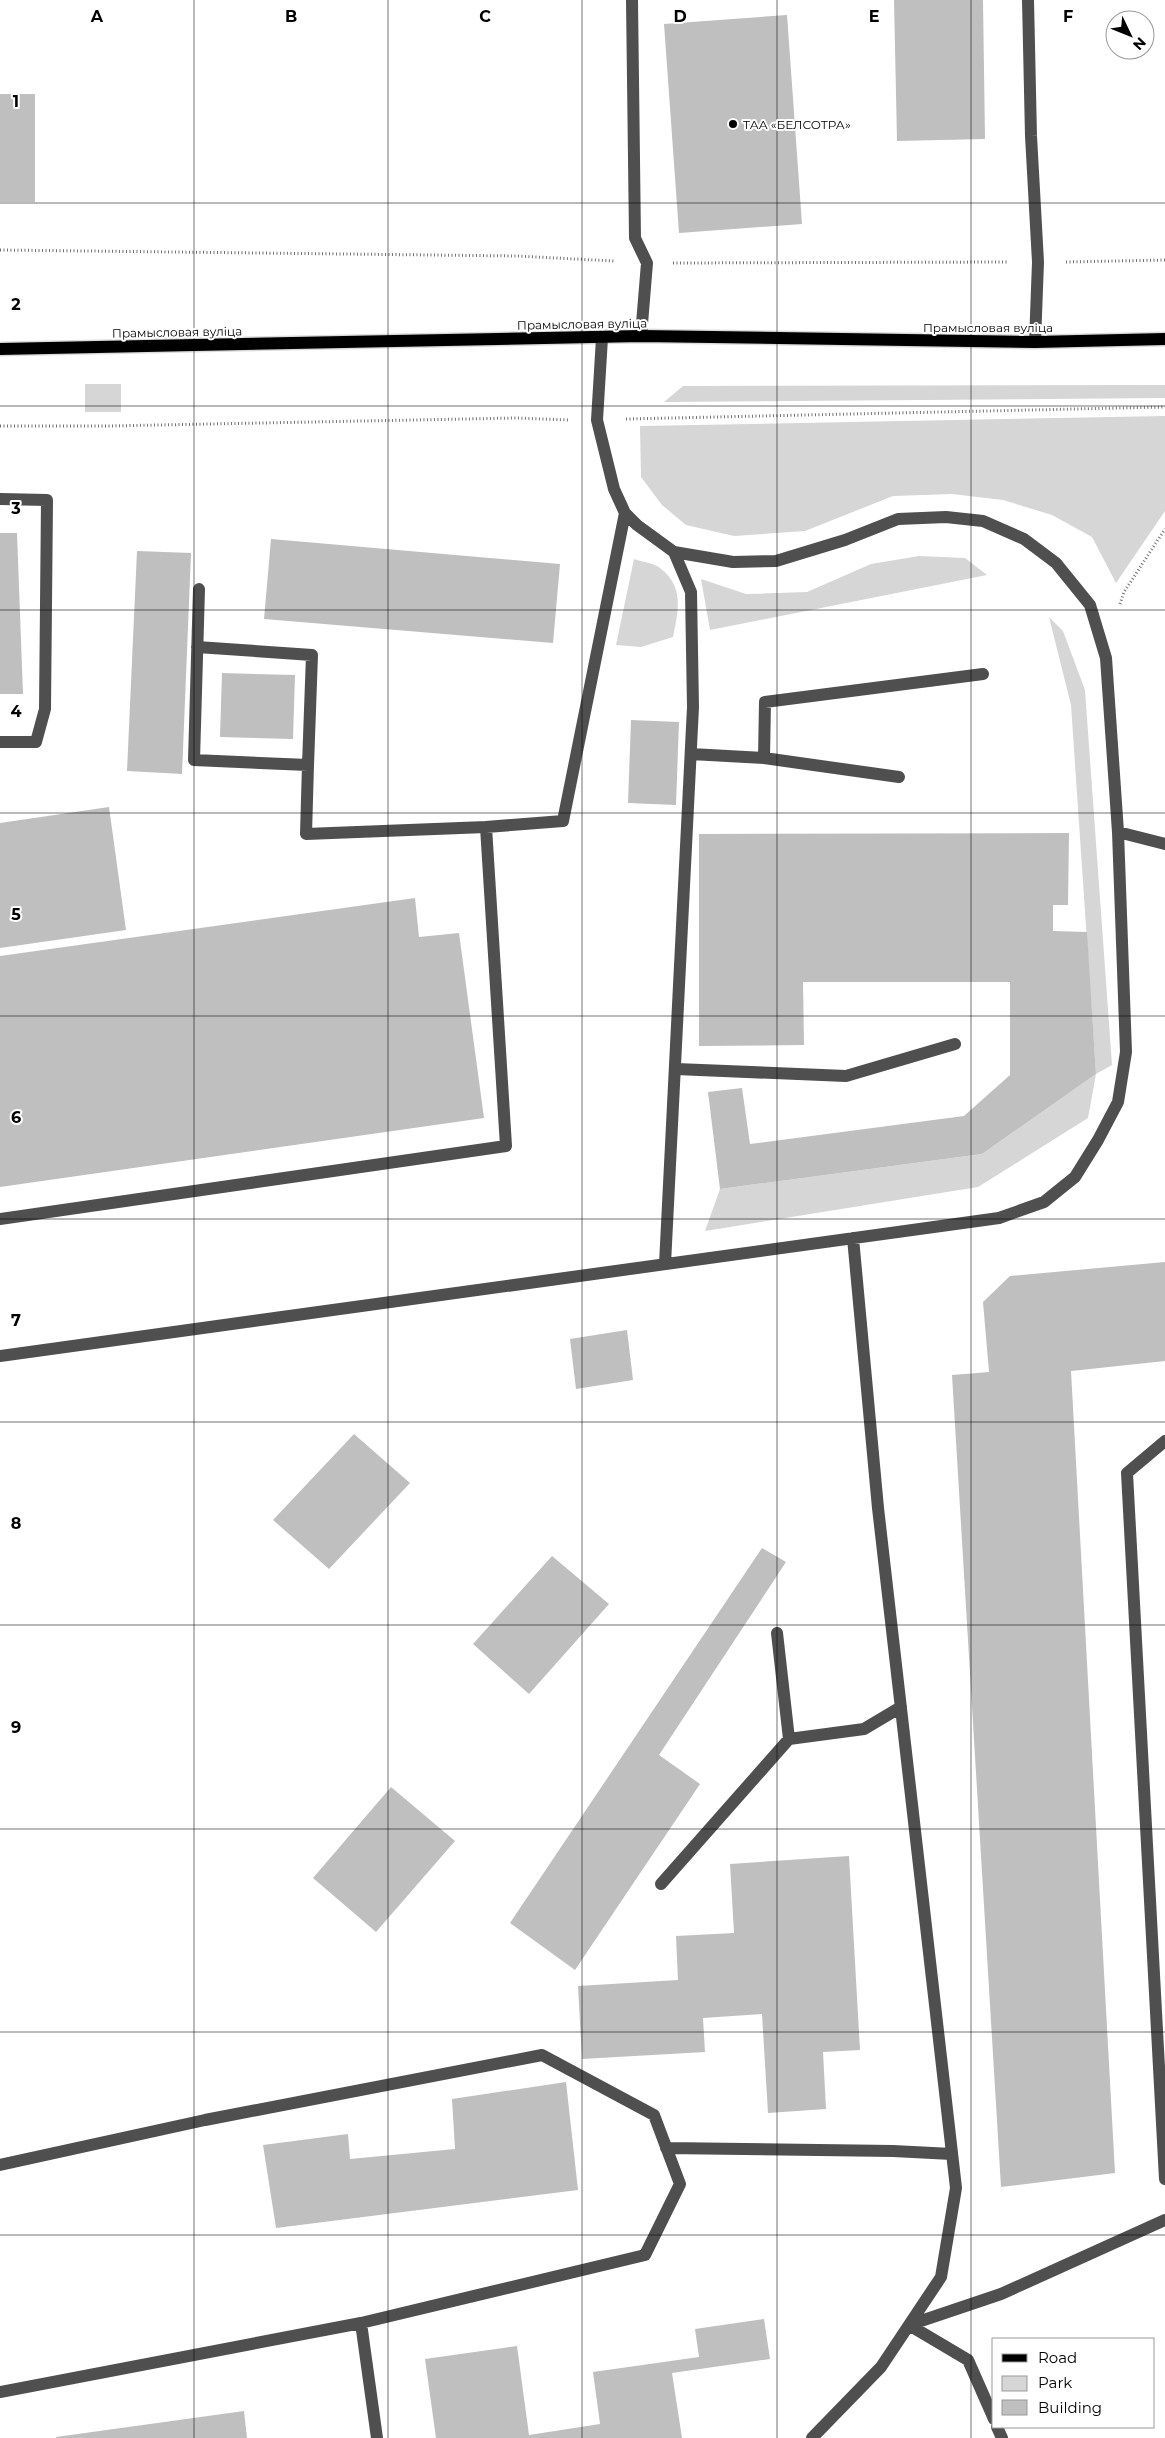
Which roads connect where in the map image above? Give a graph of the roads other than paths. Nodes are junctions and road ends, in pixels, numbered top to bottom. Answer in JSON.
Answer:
{"nodes":[{"id":1,"x":632,"y":0,"type":"edge"},
{"id":2,"x":1028,"y":0,"type":"edge"},
{"id":3,"x":641,"y":336,"type":"junction"},
{"id":4,"x":602,"y":338,"type":"junction"},
{"id":5,"x":1165,"y":339,"type":"edge"},
{"id":6,"x":1035,"y":342,"type":"junction"},
{"id":7,"x":0,"y":349,"type":"edge"},
{"id":8,"x":0,"y":499,"type":"edge"},
{"id":9,"x":625,"y":513,"type":"junction"},
{"id":10,"x":674,"y":552,"type":"junction"},
{"id":11,"x":199,"y":588,"type":"dead end"},
{"id":12,"x":197,"y":647,"type":"junction"},
{"id":13,"x":984,"y":674,"type":"dead end"},
{"id":14,"x":0,"y":742,"type":"edge"},
{"id":15,"x":691,"y":754,"type":"junction"},
{"id":16,"x":764,"y":758,"type":"junction"},
{"id":17,"x":308,"y":765,"type":"junction"},
{"id":18,"x":898,"y":777,"type":"dead end"},
{"id":19,"x":486,"y":827,"type":"junction"},
{"id":20,"x":1118,"y":832,"type":"junction"},
{"id":21,"x":1165,"y":844,"type":"edge"},
{"id":22,"x":955,"y":1044,"type":"dead end"},
{"id":23,"x":676,"y":1069,"type":"junction"},
{"id":24,"x":0,"y":1219,"type":"edge"},
{"id":25,"x":853,"y":1238,"type":"junction"},
{"id":26,"x":665,"y":1264,"type":"junction"},
{"id":27,"x":0,"y":1356,"type":"edge"},
{"id":28,"x":1165,"y":1441,"type":"edge"},
{"id":29,"x":777,"y":1633,"type":"dead end"},
{"id":30,"x":901,"y":1707,"type":"junction"},
{"id":31,"x":789,"y":1739,"type":"junction"},
{"id":32,"x":660,"y":1884,"type":"dead end"},
{"id":33,"x":666,"y":2148,"type":"junction"},
{"id":34,"x":952,"y":2154,"type":"junction"},
{"id":35,"x":0,"y":2165,"type":"edge"},
{"id":36,"x":1165,"y":2179,"type":"edge"},
{"id":37,"x":1165,"y":2220,"type":"edge"},
{"id":38,"x":361,"y":2323,"type":"junction"},
{"id":39,"x":909,"y":2324,"type":"junction"},
{"id":40,"x":0,"y":2392,"type":"edge"},
{"id":41,"x":992,"y":2414,"type":"edge"},
{"id":42,"x":377,"y":2438,"type":"edge"},
{"id":43,"x":812,"y":2438,"type":"edge"}],
"edges":[{"from":1,"to":3,"type":"lane"},
{"from":2,"to":6,"type":"lane"},
{"from":3,"to":4,"type":"main road","name":"Прамысловая вуліца"},
{"from":3,"to":6,"type":"main road","name":"Прамысловая вуліца"},
{"from":4,"to":7,"type":"main road","name":"Прамысловая вуліца"},
{"from":4,"to":9,"type":"lane"},
{"from":5,"to":6,"type":"main road","name":"Прамысловая вуліца"},
{"from":8,"to":14,"type":"lane"},
{"from":9,"to":10,"type":"lane"},
{"from":9,"to":19,"type":"lane"},
{"from":10,"to":15,"type":"lane"},
{"from":10,"to":20,"type":"lane"},
{"from":11,"to":12,"type":"lane"},
{"from":12,"to":17,"type":"lane"},
{"from":12,"to":17,"type":"lane"},
{"from":13,"to":16,"type":"lane"},
{"from":15,"to":16,"type":"lane"},
{"from":15,"to":23,"type":"lane"},
{"from":16,"to":18,"type":"lane"},
{"from":17,"to":19,"type":"lane"},
{"from":19,"to":24,"type":"lane"},
{"from":20,"to":21,"type":"lane"},
{"from":20,"to":25,"type":"lane"},
{"from":22,"to":23,"type":"lane"},
{"from":23,"to":26,"type":"lane"},
{"from":25,"to":26,"type":"lane"},
{"from":25,"to":30,"type":"lane"},
{"from":26,"to":27,"type":"lane"},
{"from":28,"to":36,"type":"lane"},
{"from":29,"to":31,"type":"lane"},
{"from":30,"to":31,"type":"lane"},
{"from":30,"to":34,"type":"lane"},
{"from":31,"to":32,"type":"lane"},
{"from":33,"to":34,"type":"lane"},
{"from":33,"to":35,"type":"lane"},
{"from":33,"to":38,"type":"lane"},
{"from":34,"to":39,"type":"lane"},
{"from":37,"to":39,"type":"lane"},
{"from":38,"to":40,"type":"lane"},
{"from":38,"to":42,"type":"lane"},
{"from":39,"to":41,"type":"lane"},
{"from":39,"to":43,"type":"lane"}]}
